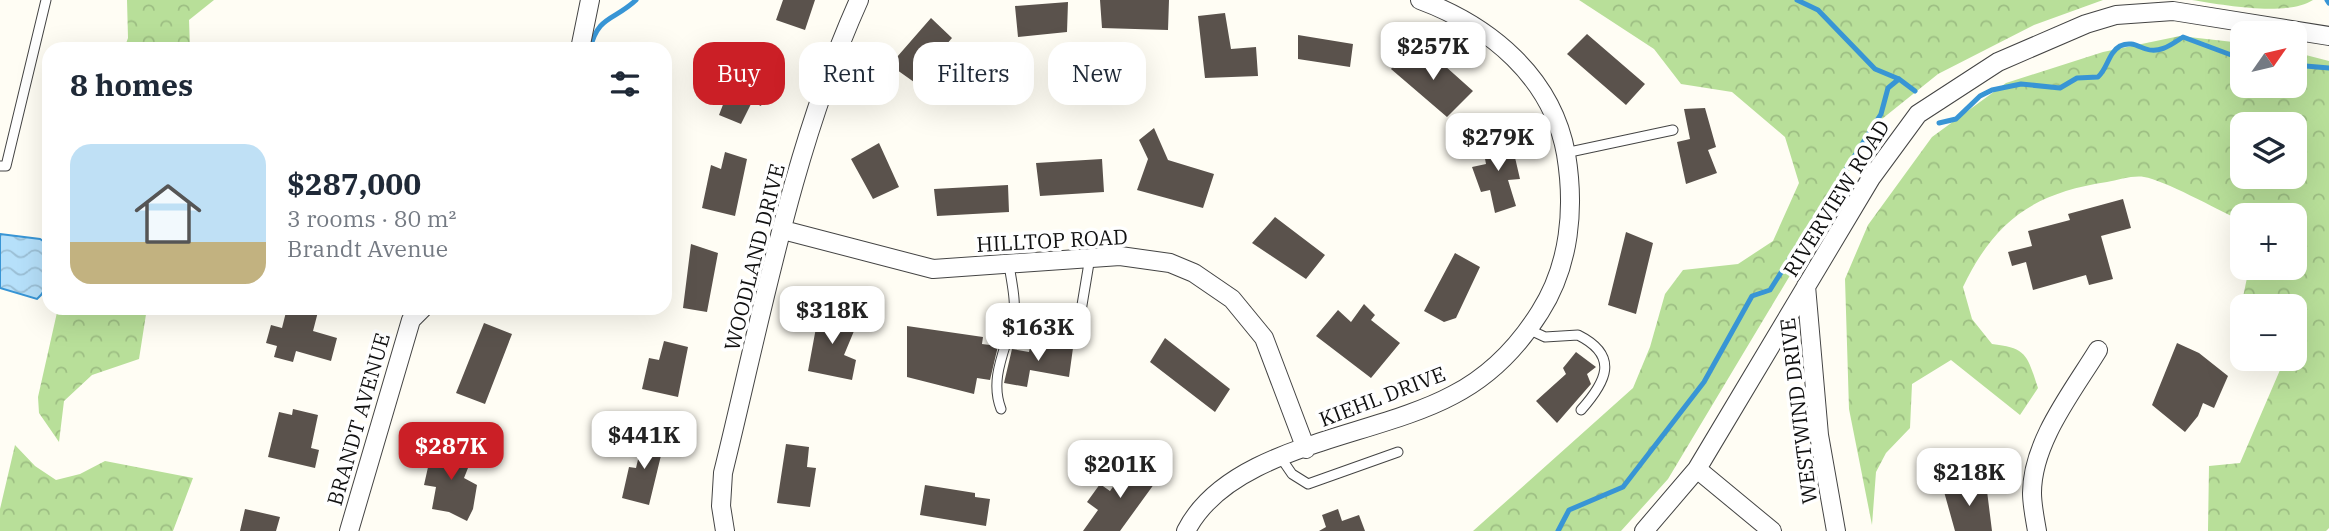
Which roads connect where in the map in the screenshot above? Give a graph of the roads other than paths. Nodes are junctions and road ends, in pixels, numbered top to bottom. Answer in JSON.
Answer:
{"nodes":[{"id":1,"x":46,"y":0,"type":"edge"},
{"id":2,"x":590,"y":0,"type":"edge"},
{"id":3,"x":859,"y":0,"type":"edge"},
{"id":4,"x":1420,"y":0,"type":"edge"},
{"id":5,"x":2329,"y":36,"type":"edge"},
{"id":6,"x":581,"y":42,"type":"edge"},
{"id":7,"x":1673,"y":130,"type":"dead end"},
{"id":8,"x":1565,"y":153,"type":"junction"},
{"id":9,"x":0,"y":166,"type":"edge"},
{"id":10,"x":783,"y":230,"type":"junction"},
{"id":11,"x":1090,"y":257,"type":"junction"},
{"id":12,"x":1009,"y":264,"type":"junction"},
{"id":13,"x":1806,"y":286,"type":"junction"},
{"id":14,"x":417,"y":315,"type":"edge"},
{"id":15,"x":1013,"y":318,"type":"junction"},
{"id":16,"x":1530,"y":330,"type":"junction"},
{"id":17,"x":2098,"y":350,"type":"dead end"},
{"id":18,"x":1001,"y":409,"type":"dead end"},
{"id":19,"x":1581,"y":410,"type":"dead end"},
{"id":20,"x":1306,"y":449,"type":"junction"},
{"id":21,"x":1398,"y":452,"type":"dead end"},
{"id":22,"x":1281,"y":458,"type":"junction"},
{"id":23,"x":1697,"y":469,"type":"junction"},
{"id":24,"x":349,"y":531,"type":"edge"},
{"id":25,"x":725,"y":531,"type":"edge"},
{"id":26,"x":1186,"y":531,"type":"edge"},
{"id":27,"x":1644,"y":531,"type":"edge"},
{"id":28,"x":1772,"y":531,"type":"edge"},
{"id":29,"x":1836,"y":531,"type":"edge"},
{"id":30,"x":2037,"y":531,"type":"edge"}],
"edges":[{"from":1,"to":9,"type":"lane"},
{"from":2,"to":6,"type":"street"},
{"from":3,"to":10,"type":"street","name":"WOODLAND DRIVE"},
{"from":4,"to":8,"type":"street","name":"KIEHL DRIVE"},
{"from":5,"to":13,"type":"street","name":"RIVERVIEW ROAD"},
{"from":7,"to":8,"type":"lane"},
{"from":8,"to":16,"type":"street","name":"KIEHL DRIVE"},
{"from":10,"to":12,"type":"street","name":"HILLTOP ROAD"},
{"from":10,"to":25,"type":"street","name":"WOODLAND DRIVE"},
{"from":11,"to":12,"type":"street","name":"HILLTOP ROAD"},
{"from":11,"to":15,"type":"lane"},
{"from":11,"to":20,"type":"street","name":"HILLTOP ROAD"},
{"from":12,"to":15,"type":"lane"},
{"from":13,"to":23,"type":"street","name":"RIVERVIEW ROAD"},
{"from":13,"to":29,"type":"street","name":"WESTWIND DRIVE"},
{"from":14,"to":24,"type":"street","name":"BRANDT AVENUE"},
{"from":15,"to":18,"type":"lane"},
{"from":16,"to":19,"type":"lane"},
{"from":16,"to":20,"type":"street","name":"KIEHL DRIVE"},
{"from":17,"to":30,"type":"street"},
{"from":20,"to":22,"type":"street","name":"KIEHL DRIVE"},
{"from":21,"to":22,"type":"lane"},
{"from":22,"to":26,"type":"street","name":"KIEHL DRIVE"},
{"from":23,"to":27,"type":"street","name":"RIVERVIEW ROAD"},
{"from":23,"to":28,"type":"street"}]}
